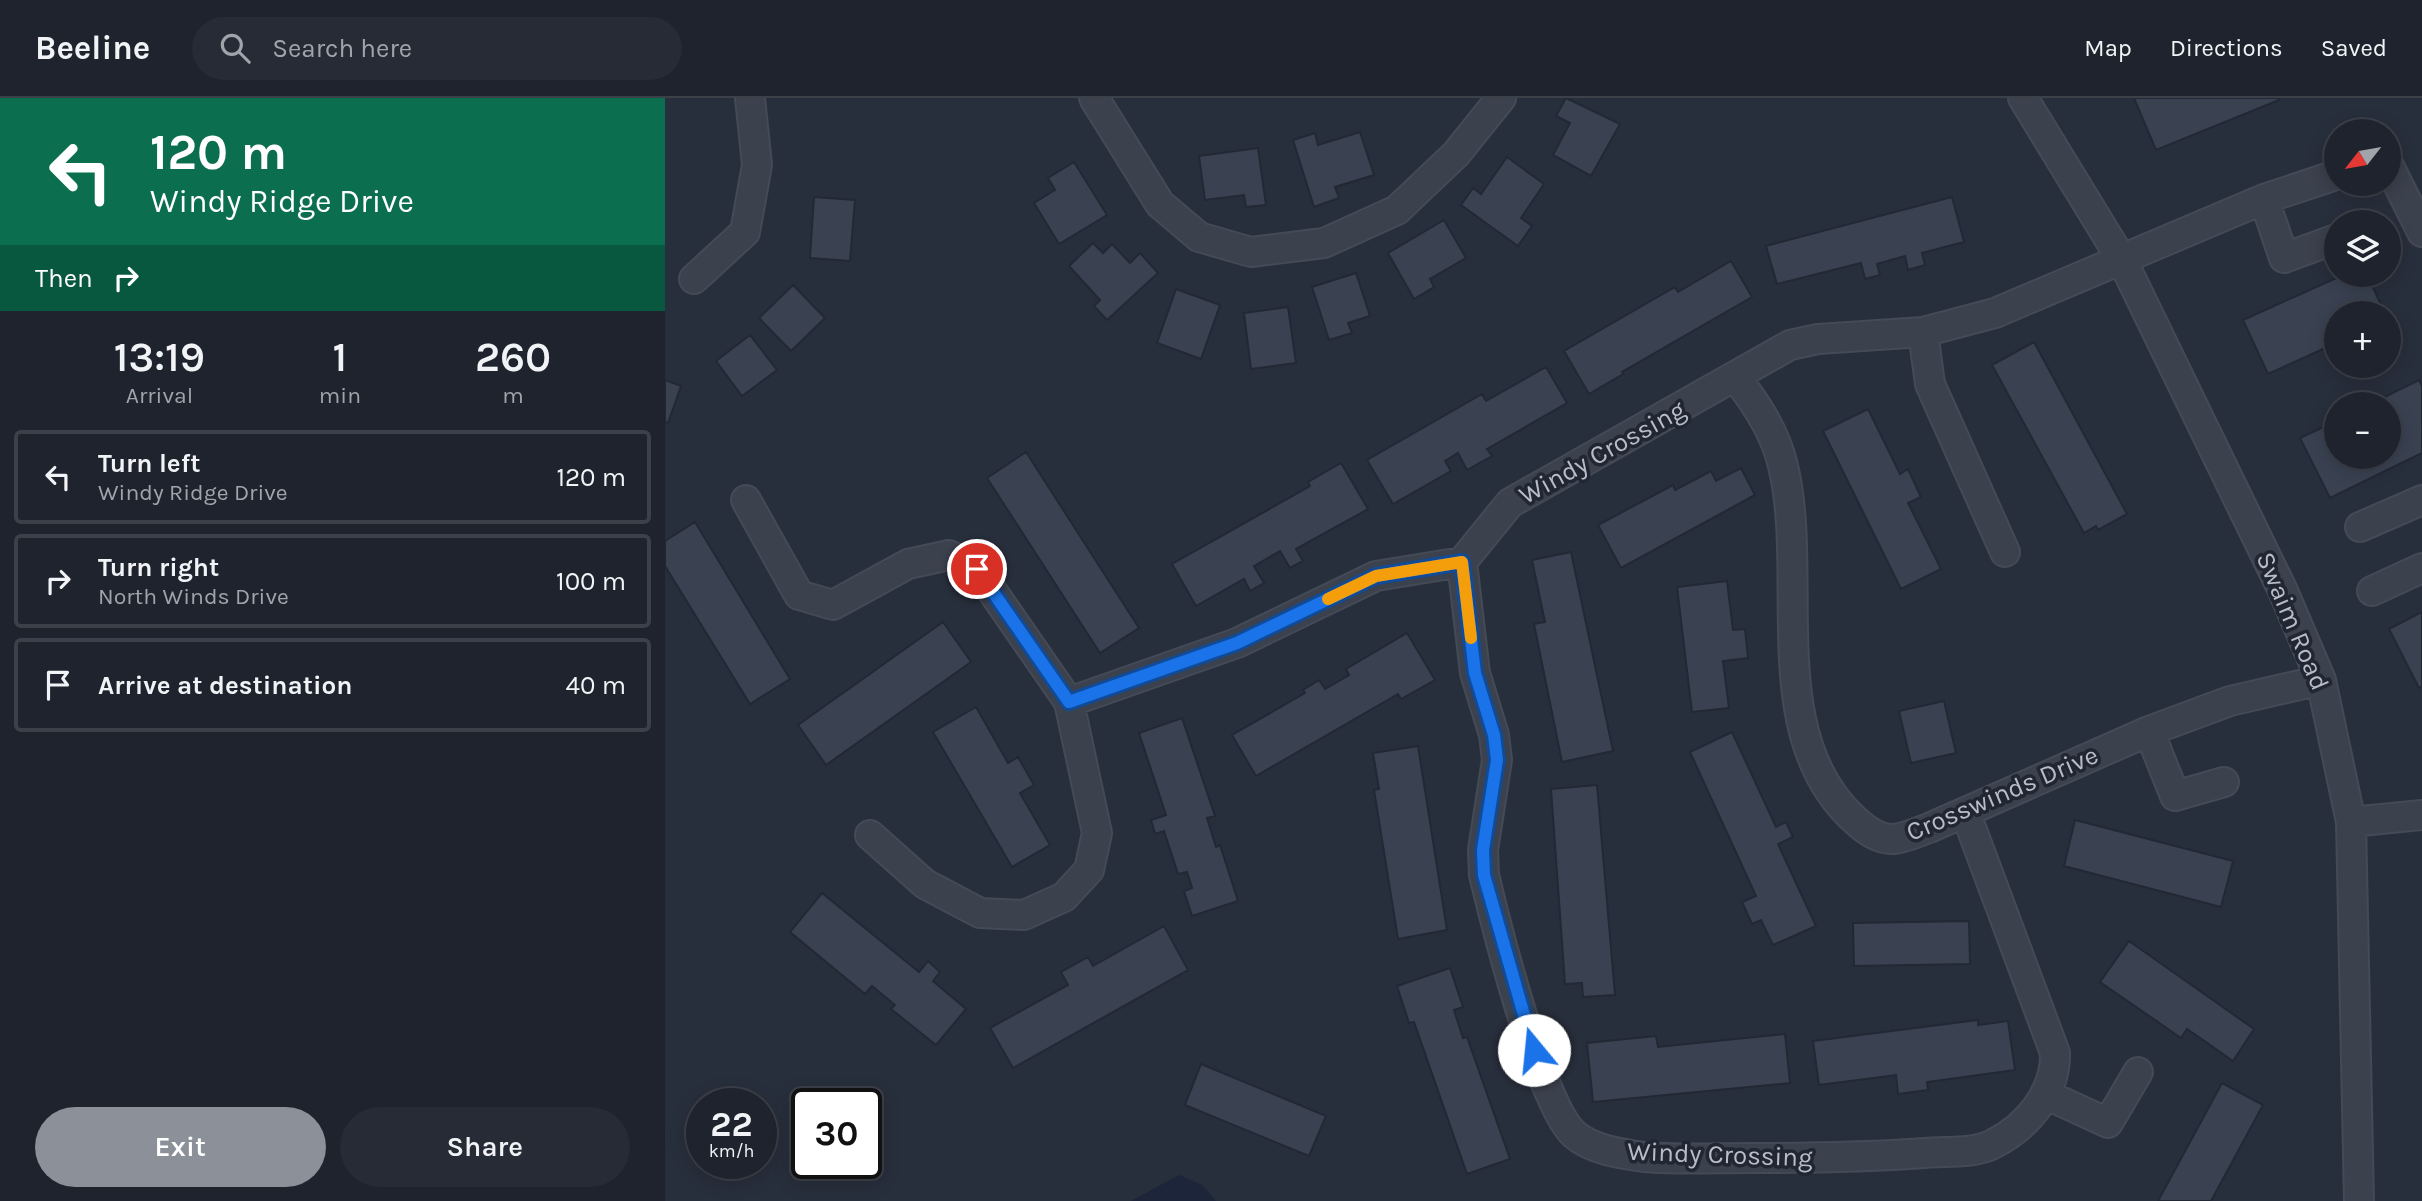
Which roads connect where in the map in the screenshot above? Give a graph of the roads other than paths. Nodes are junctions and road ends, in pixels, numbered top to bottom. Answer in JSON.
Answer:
{"nodes":[{"id":1,"x":750,"y":98,"type":"edge"},
{"id":2,"x":1094,"y":98,"type":"edge"},
{"id":3,"x":1501,"y":98,"type":"edge"},
{"id":4,"x":2023,"y":98,"type":"edge"},
{"id":5,"x":2324,"y":178,"type":"edge"},
{"id":6,"x":2401,"y":190,"type":"edge"},
{"id":7,"x":2264,"y":199,"type":"junction"},
{"id":8,"x":2422,"y":232,"type":"edge"},
{"id":9,"x":2324,"y":244,"type":"edge"},
{"id":10,"x":2122,"y":260,"type":"junction"},
{"id":11,"x":694,"y":279,"type":"dead end"},
{"id":12,"x":1923,"y":332,"type":"junction"},
{"id":13,"x":1736,"y":378,"type":"junction"},
{"id":14,"x":746,"y":500,"type":"dead end"},
{"id":15,"x":2422,"y":500,"type":"edge"},
{"id":16,"x":2360,"y":527,"type":"dead end"},
{"id":17,"x":2005,"y":552,"type":"dead end"},
{"id":18,"x":1462,"y":562,"type":"junction"},
{"id":19,"x":2422,"y":568,"type":"edge"},
{"id":20,"x":2372,"y":591,"type":"dead end"},
{"id":21,"x":2321,"y":680,"type":"junction"},
{"id":22,"x":1069,"y":702,"type":"junction"},
{"id":23,"x":2149,"y":731,"type":"junction"},
{"id":24,"x":2224,"y":782,"type":"dead end"},
{"id":25,"x":1966,"y":814,"type":"junction"},
{"id":26,"x":2419,"y":817,"type":"edge"},
{"id":27,"x":2351,"y":822,"type":"junction"},
{"id":28,"x":870,"y":835,"type":"dead end"},
{"id":29,"x":2138,"y":1072,"type":"dead end"},
{"id":30,"x":2045,"y":1094,"type":"junction"},
{"id":31,"x":2359,"y":1201,"type":"edge"}],
"edges":[{"from":1,"to":11,"type":"street"},
{"from":2,"to":3,"type":"street"},
{"from":4,"to":10,"type":"street","name":"Swaim Road"},
{"from":5,"to":7,"type":"street","name":"Windy Crossing"},
{"from":6,"to":8,"type":"street"},
{"from":7,"to":9,"type":"street"},
{"from":7,"to":10,"type":"street","name":"Windy Crossing"},
{"from":10,"to":12,"type":"street","name":"Windy Crossing"},
{"from":10,"to":21,"type":"street","name":"Swaim Road"},
{"from":12,"to":13,"type":"street","name":"Windy Crossing"},
{"from":12,"to":17,"type":"street"},
{"from":13,"to":18,"type":"street","name":"Windy Crossing"},
{"from":13,"to":25,"type":"street","name":"Crosswinds Drive"},
{"from":14,"to":22,"type":"street"},
{"from":15,"to":16,"type":"street"},
{"from":18,"to":22,"type":"street"},
{"from":18,"to":30,"type":"street","name":"Windy Crossing"},
{"from":19,"to":20,"type":"street"},
{"from":21,"to":23,"type":"street","name":"Crosswinds Drive"},
{"from":21,"to":27,"type":"street","name":"Swaim Road"},
{"from":22,"to":28,"type":"street"},
{"from":23,"to":24,"type":"street"},
{"from":23,"to":25,"type":"street","name":"Crosswinds Drive"},
{"from":25,"to":30,"type":"street","name":"Windy Crossing"},
{"from":26,"to":27,"type":"street"},
{"from":27,"to":31,"type":"street","name":"Swaim Road"},
{"from":29,"to":30,"type":"street"}]}
